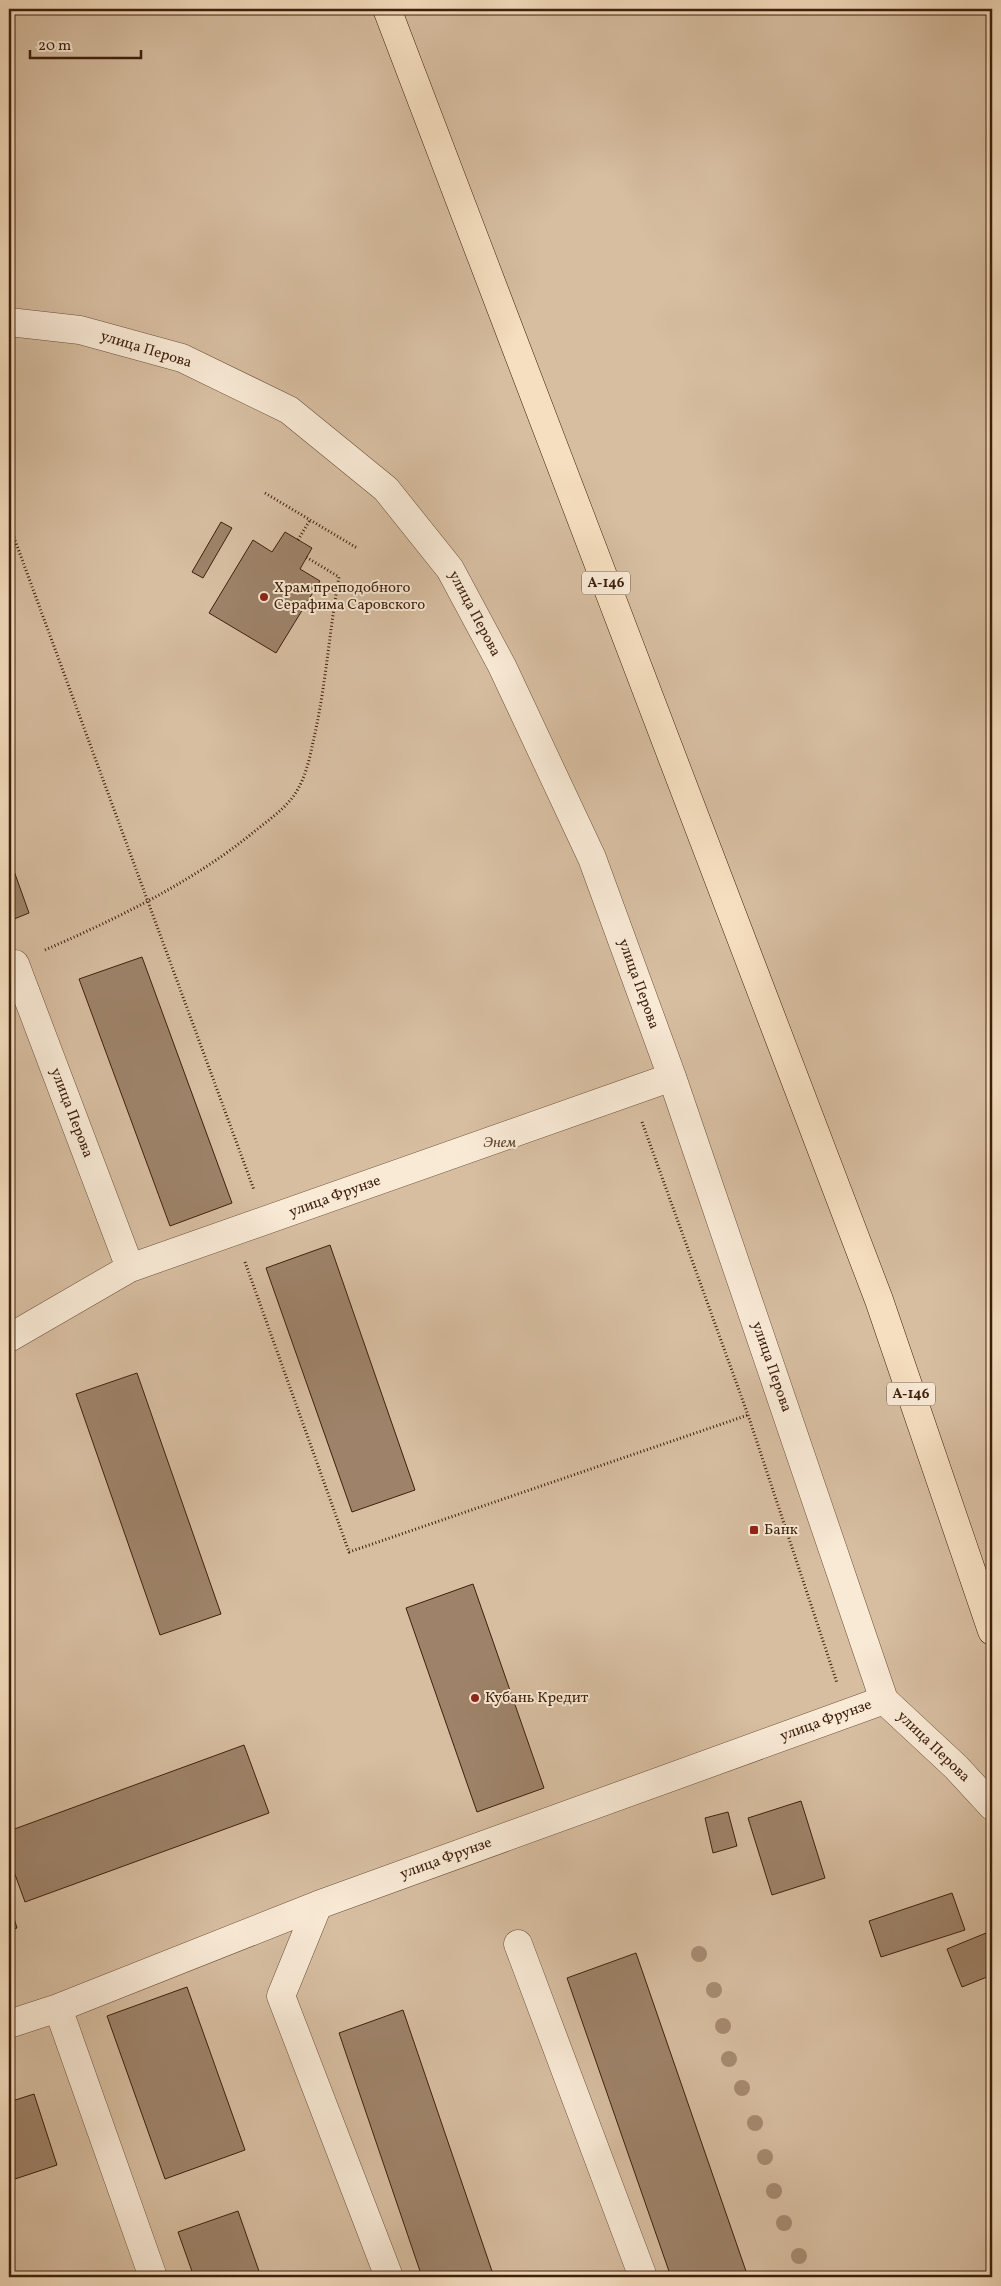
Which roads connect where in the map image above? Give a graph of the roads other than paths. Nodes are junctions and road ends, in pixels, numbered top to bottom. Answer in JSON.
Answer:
{"nodes":[{"id":1,"x":387,"y":9,"type":"edge"},
{"id":2,"x":9,"y":322,"type":"edge"},
{"id":3,"x":12,"y":964,"type":"edge"},
{"id":4,"x":672,"y":1077,"type":"junction"},
{"id":5,"x":130,"y":1268,"type":"junction"},
{"id":6,"x":9,"y":1338,"type":"edge"},
{"id":7,"x":992,"y":1631,"type":"edge"},
{"id":8,"x":884,"y":1700,"type":"junction"},
{"id":9,"x":992,"y":1806,"type":"edge"},
{"id":10,"x":318,"y":1905,"type":"junction"},
{"id":11,"x":518,"y":1944,"type":"dead end"},
{"id":12,"x":58,"y":2008,"type":"junction"},
{"id":13,"x":9,"y":2024,"type":"edge"},
{"id":14,"x":153,"y":2277,"type":"edge"},
{"id":15,"x":389,"y":2277,"type":"edge"},
{"id":16,"x":643,"y":2277,"type":"edge"}],
"edges":[{"from":1,"to":7,"type":"highway","number":"А-146"},
{"from":2,"to":4,"type":"street","name":"улица Перова"},
{"from":3,"to":5,"type":"street","name":"улица Перова"},
{"from":4,"to":5,"type":"street","name":"улица Фрунзе"},
{"from":4,"to":8,"type":"street","name":"улица Перова"},
{"from":5,"to":6,"type":"street","name":"улица Фрунзе"},
{"from":8,"to":9,"type":"street","name":"улица Перова"},
{"from":8,"to":10,"type":"street","name":"улица Фрунзе"},
{"from":10,"to":12,"type":"street","name":"улица Фрунзе"},
{"from":10,"to":15,"type":"street"},
{"from":11,"to":16,"type":"street"},
{"from":12,"to":13,"type":"street","name":"улица Фрунзе"},
{"from":12,"to":14,"type":"street"}]}
